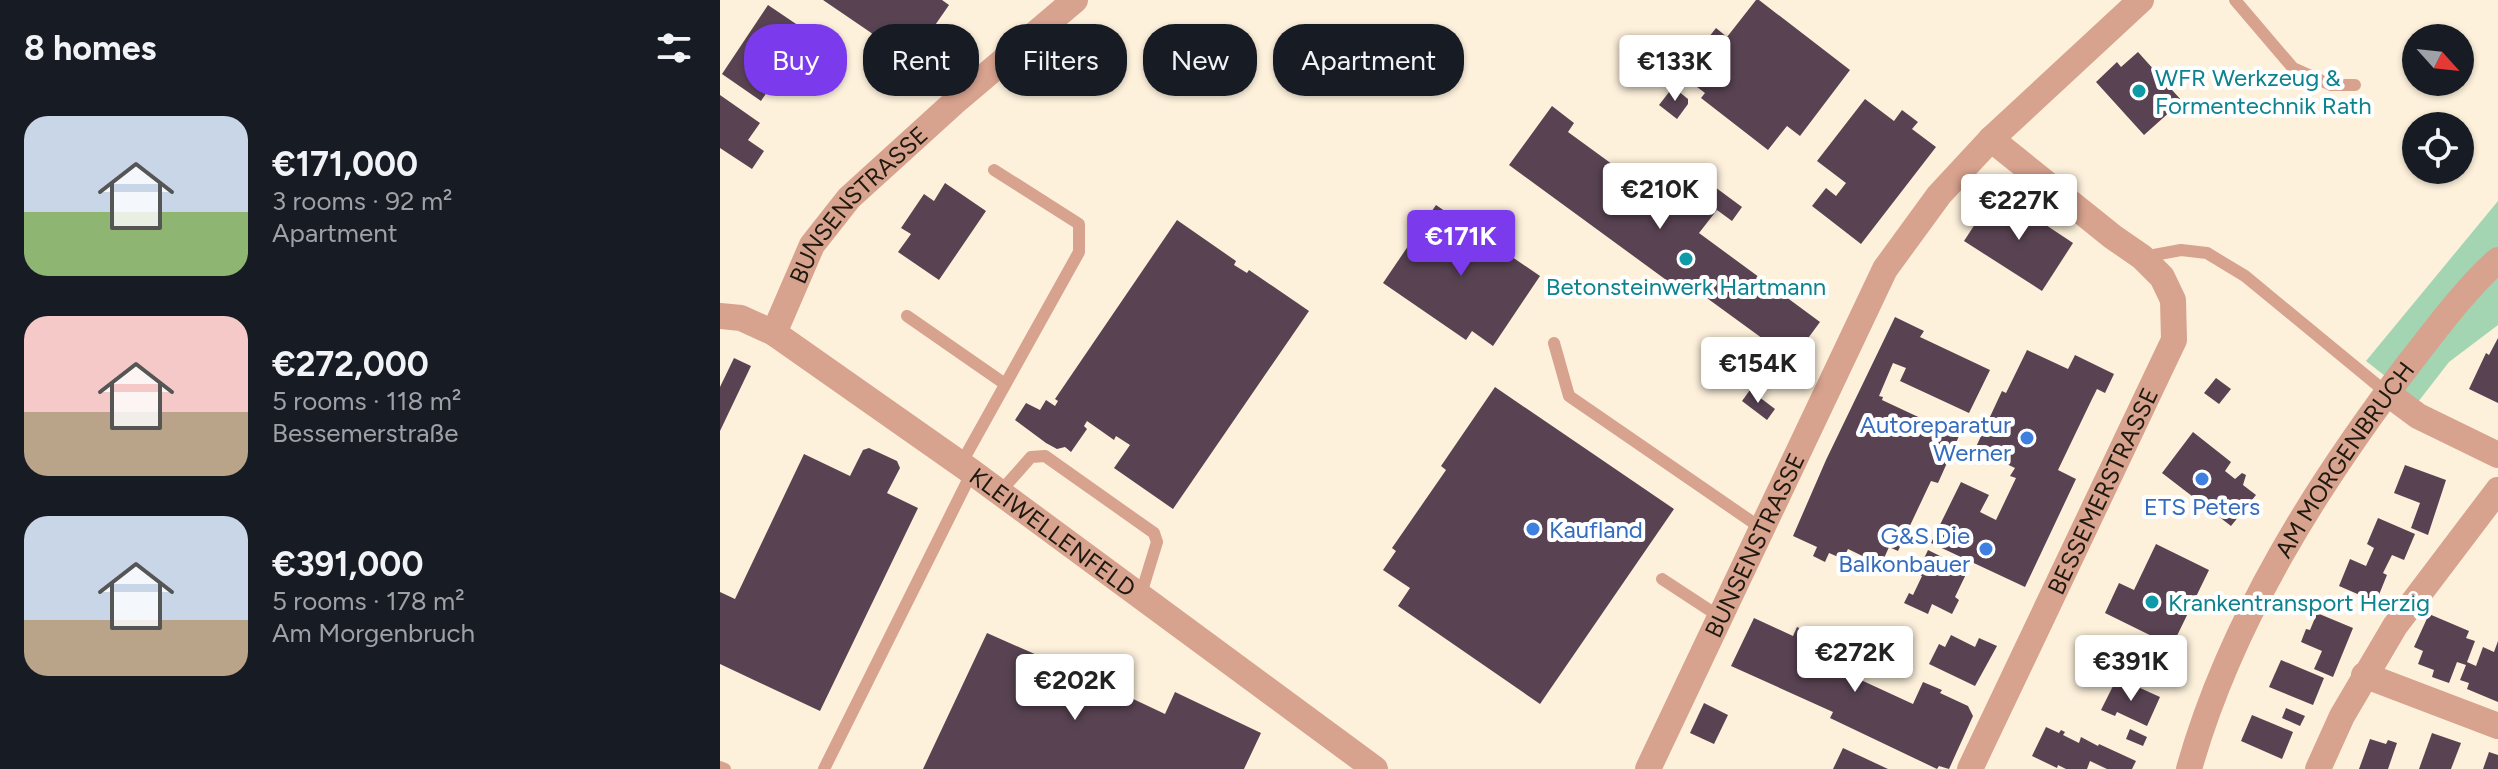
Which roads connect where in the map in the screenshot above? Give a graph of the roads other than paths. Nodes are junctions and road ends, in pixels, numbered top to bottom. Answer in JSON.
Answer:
{"nodes":[{"id":1,"x":1075,"y":0,"type":"edge"},
{"id":2,"x":2141,"y":0,"type":"edge"},
{"id":3,"x":2235,"y":0,"type":"edge"},
{"id":4,"x":2355,"y":85,"type":"dead end"},
{"id":5,"x":1991,"y":139,"type":"junction"},
{"id":6,"x":994,"y":170,"type":"dead end"},
{"id":7,"x":2142,"y":257,"type":"junction"},
{"id":8,"x":2498,"y":260,"type":"edge"},
{"id":9,"x":720,"y":316,"type":"edge"},
{"id":10,"x":907,"y":316,"type":"dead end"},
{"id":11,"x":774,"y":333,"type":"junction"},
{"id":12,"x":1554,"y":343,"type":"dead end"},
{"id":13,"x":1005,"y":384,"type":"junction"},
{"id":14,"x":2387,"y":393,"type":"junction"},
{"id":15,"x":2498,"y":455,"type":"edge"},
{"id":16,"x":967,"y":468,"type":"junction"},
{"id":17,"x":2498,"y":490,"type":"edge"},
{"id":18,"x":1000,"y":492,"type":"junction"},
{"id":19,"x":1761,"y":528,"type":"junction"},
{"id":20,"x":1662,"y":579,"type":"dead end"},
{"id":21,"x":1141,"y":594,"type":"junction"},
{"id":22,"x":1720,"y":617,"type":"junction"},
{"id":23,"x":2364,"y":675,"type":"junction"},
{"id":24,"x":2498,"y":726,"type":"edge"},
{"id":25,"x":824,"y":769,"type":"edge"},
{"id":26,"x":1375,"y":769,"type":"edge"},
{"id":27,"x":1648,"y":769,"type":"edge"},
{"id":28,"x":1970,"y":769,"type":"edge"},
{"id":29,"x":2189,"y":769,"type":"edge"},
{"id":30,"x":2318,"y":769,"type":"edge"}],
"edges":[{"from":1,"to":11,"type":"street","name":"BUNSENSTRASSE"},
{"from":2,"to":5,"type":"street","name":"BUNSENSTRASSE"},
{"from":3,"to":4,"type":"lane"},
{"from":5,"to":7,"type":"street","name":"BESSEMERSTRASSE"},
{"from":5,"to":19,"type":"street","name":"BUNSENSTRASSE"},
{"from":6,"to":13,"type":"lane"},
{"from":7,"to":14,"type":"lane"},
{"from":7,"to":28,"type":"street","name":"BESSEMERSTRASSE"},
{"from":8,"to":14,"type":"street","name":"AM MORGENBRUCH"},
{"from":9,"to":11,"type":"street","name":"KLEIWELLENFELD"},
{"from":10,"to":13,"type":"lane"},
{"from":11,"to":16,"type":"street","name":"KLEIWELLENFELD"},
{"from":12,"to":19,"type":"lane"},
{"from":13,"to":16,"type":"lane"},
{"from":14,"to":15,"type":"street"},
{"from":14,"to":29,"type":"street","name":"AM MORGENBRUCH"},
{"from":16,"to":18,"type":"street","name":"KLEIWELLENFELD"},
{"from":16,"to":25,"type":"lane"},
{"from":17,"to":23,"type":"street"},
{"from":18,"to":21,"type":"street","name":"KLEIWELLENFELD"},
{"from":18,"to":21,"type":"lane"},
{"from":19,"to":22,"type":"street","name":"BUNSENSTRASSE"},
{"from":20,"to":22,"type":"lane"},
{"from":21,"to":26,"type":"street","name":"KLEIWELLENFELD"},
{"from":22,"to":27,"type":"street","name":"BUNSENSTRASSE"},
{"from":23,"to":24,"type":"street"},
{"from":23,"to":30,"type":"street"}]}
